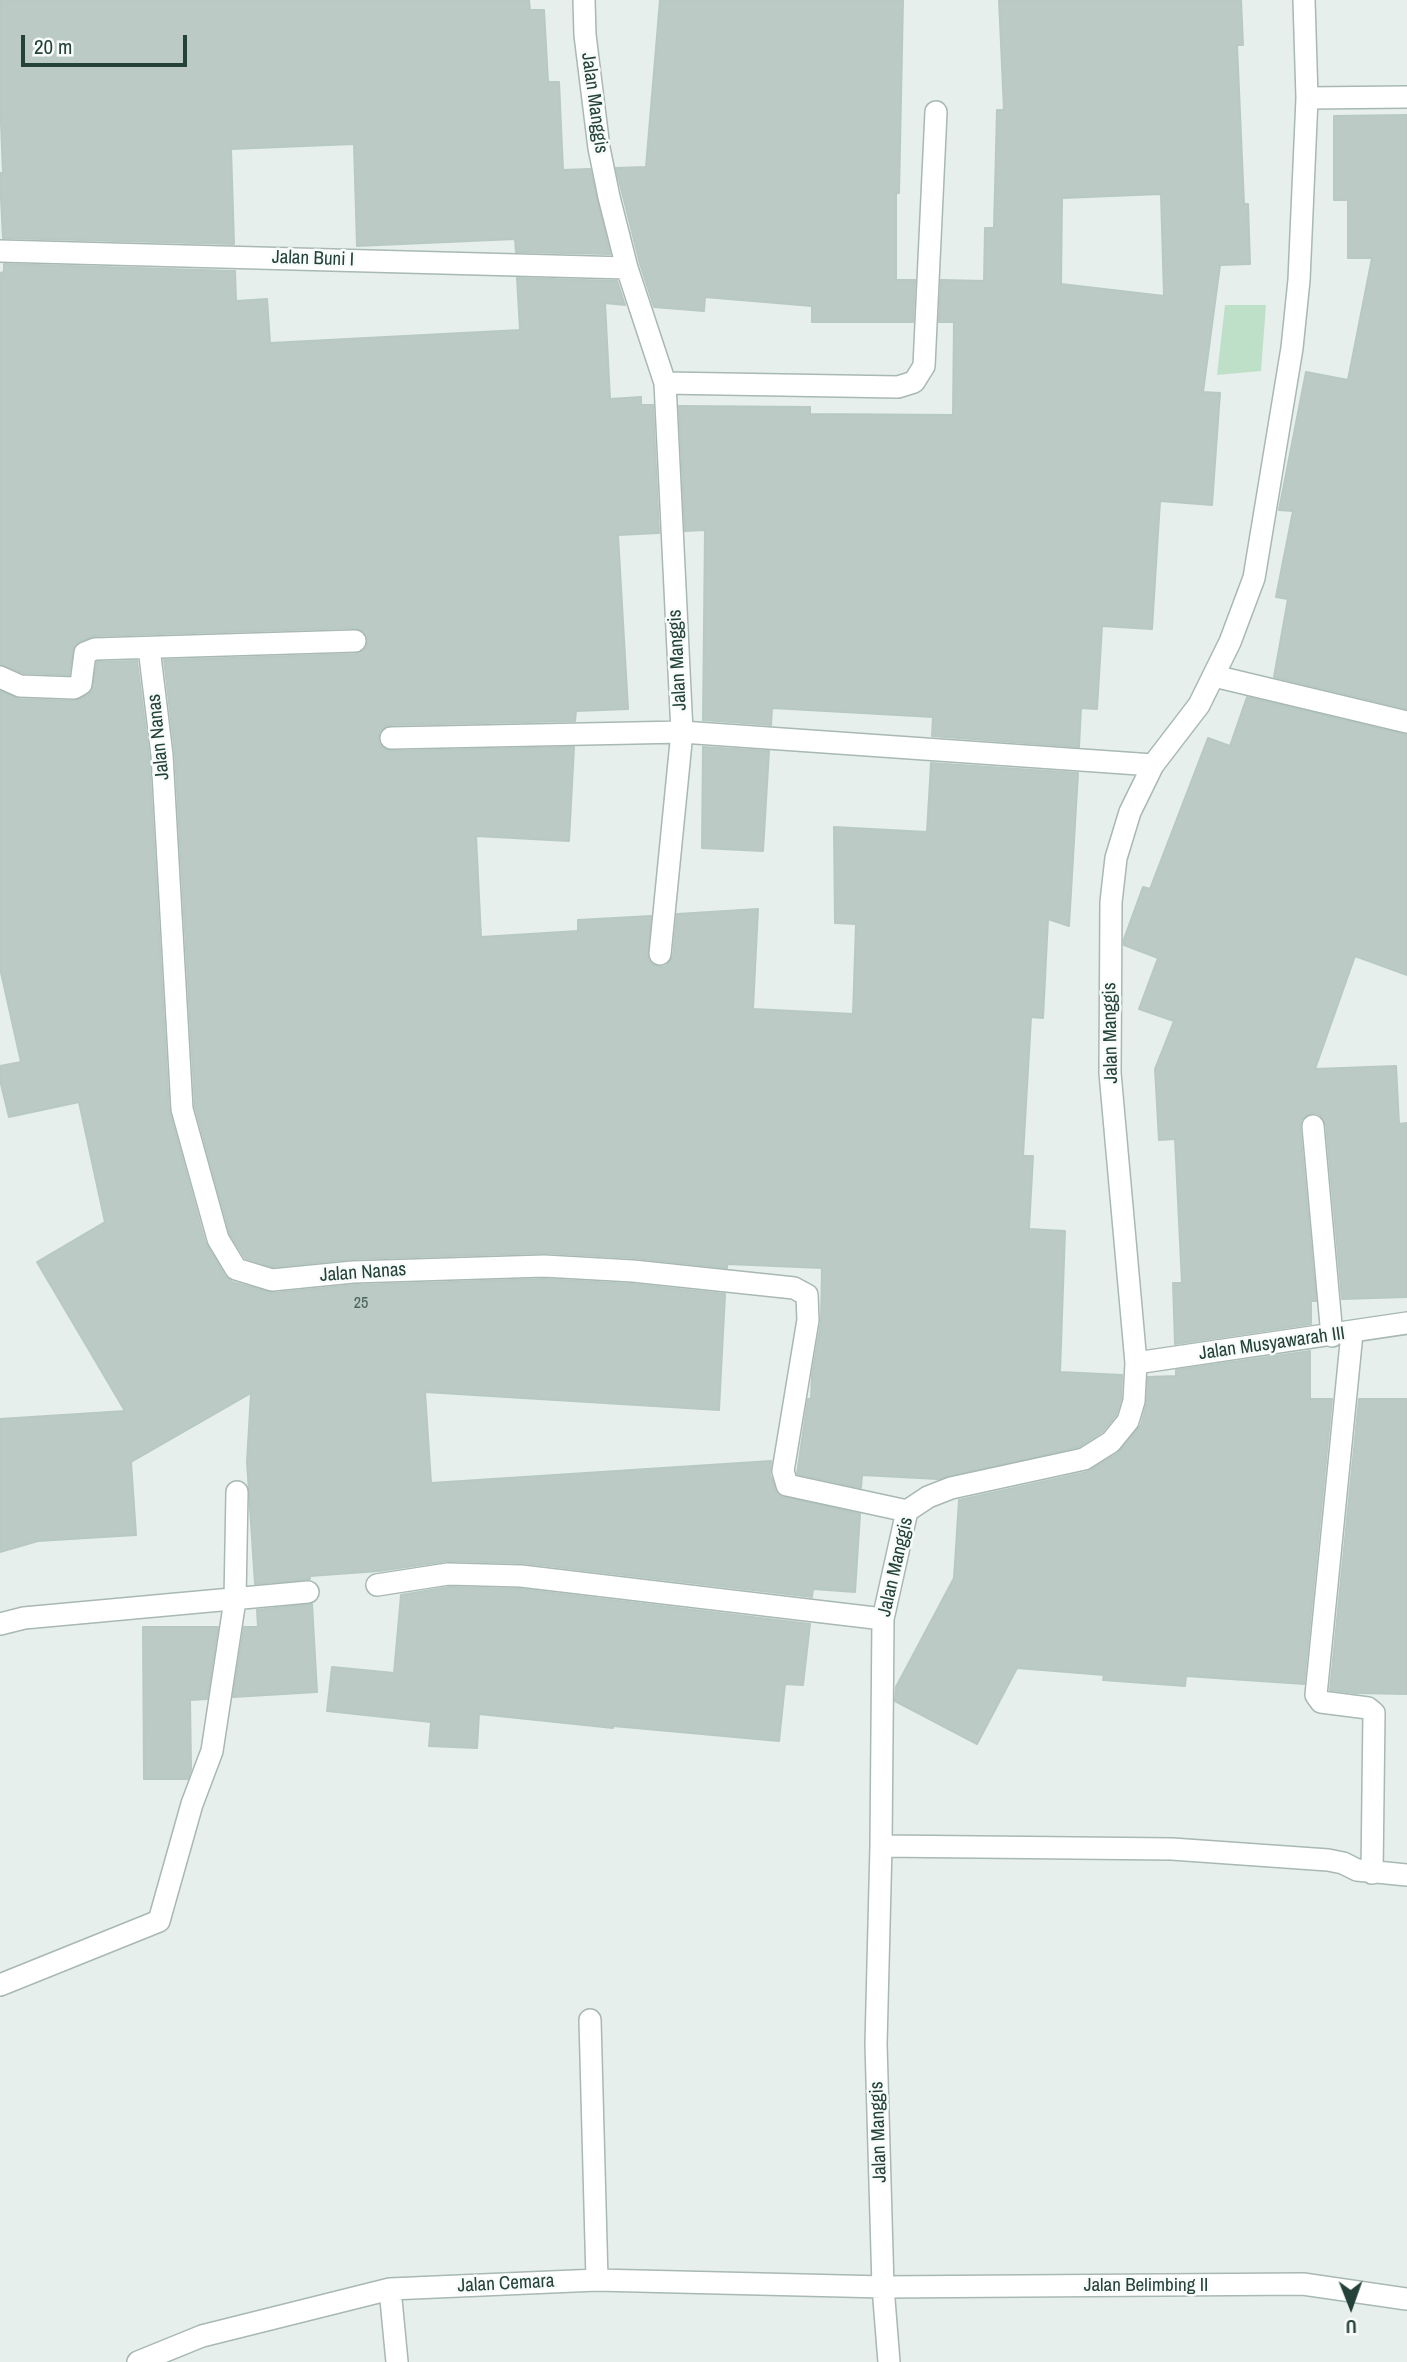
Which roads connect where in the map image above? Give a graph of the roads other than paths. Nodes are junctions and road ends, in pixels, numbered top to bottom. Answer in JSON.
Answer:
{"nodes":[{"id":1,"x":584,"y":0,"type":"edge"},
{"id":2,"x":1304,"y":0,"type":"edge"},
{"id":3,"x":1407,"y":97,"type":"edge"},
{"id":4,"x":1307,"y":98,"type":"junction"},
{"id":5,"x":936,"y":112,"type":"dead end"},
{"id":6,"x":0,"y":251,"type":"edge"},
{"id":7,"x":627,"y":268,"type":"junction"},
{"id":8,"x":665,"y":383,"type":"junction"},
{"id":9,"x":355,"y":640,"type":"dead end"},
{"id":10,"x":149,"y":648,"type":"junction"},
{"id":11,"x":1213,"y":676,"type":"junction"},
{"id":12,"x":0,"y":677,"type":"edge"},
{"id":13,"x":1407,"y":722,"type":"edge"},
{"id":14,"x":682,"y":732,"type":"junction"},
{"id":15,"x":391,"y":738,"type":"dead end"},
{"id":16,"x":1153,"y":765,"type":"junction"},
{"id":17,"x":660,"y":954,"type":"dead end"},
{"id":18,"x":1313,"y":1126,"type":"dead end"},
{"id":19,"x":1407,"y":1323,"type":"edge"},
{"id":20,"x":1342,"y":1334,"type":"junction"},
{"id":21,"x":1136,"y":1363,"type":"junction"},
{"id":22,"x":237,"y":1492,"type":"dead end"},
{"id":23,"x":907,"y":1511,"type":"junction"},
{"id":24,"x":377,"y":1584,"type":"dead end"},
{"id":25,"x":308,"y":1592,"type":"dead end"},
{"id":26,"x":235,"y":1600,"type":"junction"},
{"id":27,"x":883,"y":1619,"type":"junction"},
{"id":28,"x":0,"y":1624,"type":"edge"},
{"id":29,"x":881,"y":1846,"type":"junction"},
{"id":30,"x":1372,"y":1873,"type":"junction"},
{"id":31,"x":1407,"y":1875,"type":"edge"},
{"id":32,"x":0,"y":1985,"type":"edge"},
{"id":33,"x":590,"y":2020,"type":"dead end"},
{"id":34,"x":597,"y":2280,"type":"junction"},
{"id":35,"x":883,"y":2287,"type":"junction"},
{"id":36,"x":390,"y":2289,"type":"junction"},
{"id":37,"x":1407,"y":2299,"type":"edge"},
{"id":38,"x":138,"y":2362,"type":"edge"},
{"id":39,"x":397,"y":2362,"type":"edge"},
{"id":40,"x":889,"y":2362,"type":"edge"}],
"edges":[{"from":1,"to":7,"type":"street","name":"Jalan Manggis"},
{"from":2,"to":4,"type":"street"},
{"from":3,"to":4,"type":"street"},
{"from":4,"to":11,"type":"street"},
{"from":5,"to":8,"type":"street"},
{"from":6,"to":7,"type":"street","name":"Jalan Buni I"},
{"from":7,"to":8,"type":"street","name":"Jalan Manggis"},
{"from":8,"to":14,"type":"street","name":"Jalan Manggis"},
{"from":9,"to":10,"type":"street"},
{"from":10,"to":12,"type":"street"},
{"from":10,"to":23,"type":"street","name":"Jalan Nanas"},
{"from":11,"to":13,"type":"street"},
{"from":11,"to":16,"type":"street"},
{"from":14,"to":15,"type":"street"},
{"from":14,"to":16,"type":"street","name":"Jalan Manggis"},
{"from":14,"to":17,"type":"street"},
{"from":16,"to":21,"type":"street","name":"Jalan Manggis"},
{"from":18,"to":20,"type":"street"},
{"from":19,"to":20,"type":"street","name":"Jalan Musyawarah III"},
{"from":20,"to":21,"type":"street","name":"Jalan Musyawarah III"},
{"from":20,"to":30,"type":"street"},
{"from":21,"to":23,"type":"street","name":"Jalan Manggis"},
{"from":22,"to":26,"type":"street"},
{"from":23,"to":27,"type":"street","name":"Jalan Manggis"},
{"from":24,"to":27,"type":"street"},
{"from":25,"to":26,"type":"street"},
{"from":26,"to":28,"type":"street"},
{"from":26,"to":32,"type":"street"},
{"from":27,"to":29,"type":"street","name":"Jalan Manggis"},
{"from":29,"to":30,"type":"street"},
{"from":29,"to":35,"type":"street","name":"Jalan Manggis"},
{"from":30,"to":31,"type":"street"},
{"from":33,"to":34,"type":"street"},
{"from":34,"to":35,"type":"street","name":"Jalan Cemara"},
{"from":34,"to":36,"type":"street","name":"Jalan Cemara"},
{"from":35,"to":37,"type":"street","name":"Jalan Belimbing II"},
{"from":35,"to":40,"type":"street","name":"Jalan Manggis"},
{"from":36,"to":38,"type":"street","name":"Jalan Cemara"},
{"from":36,"to":39,"type":"street"}]}
